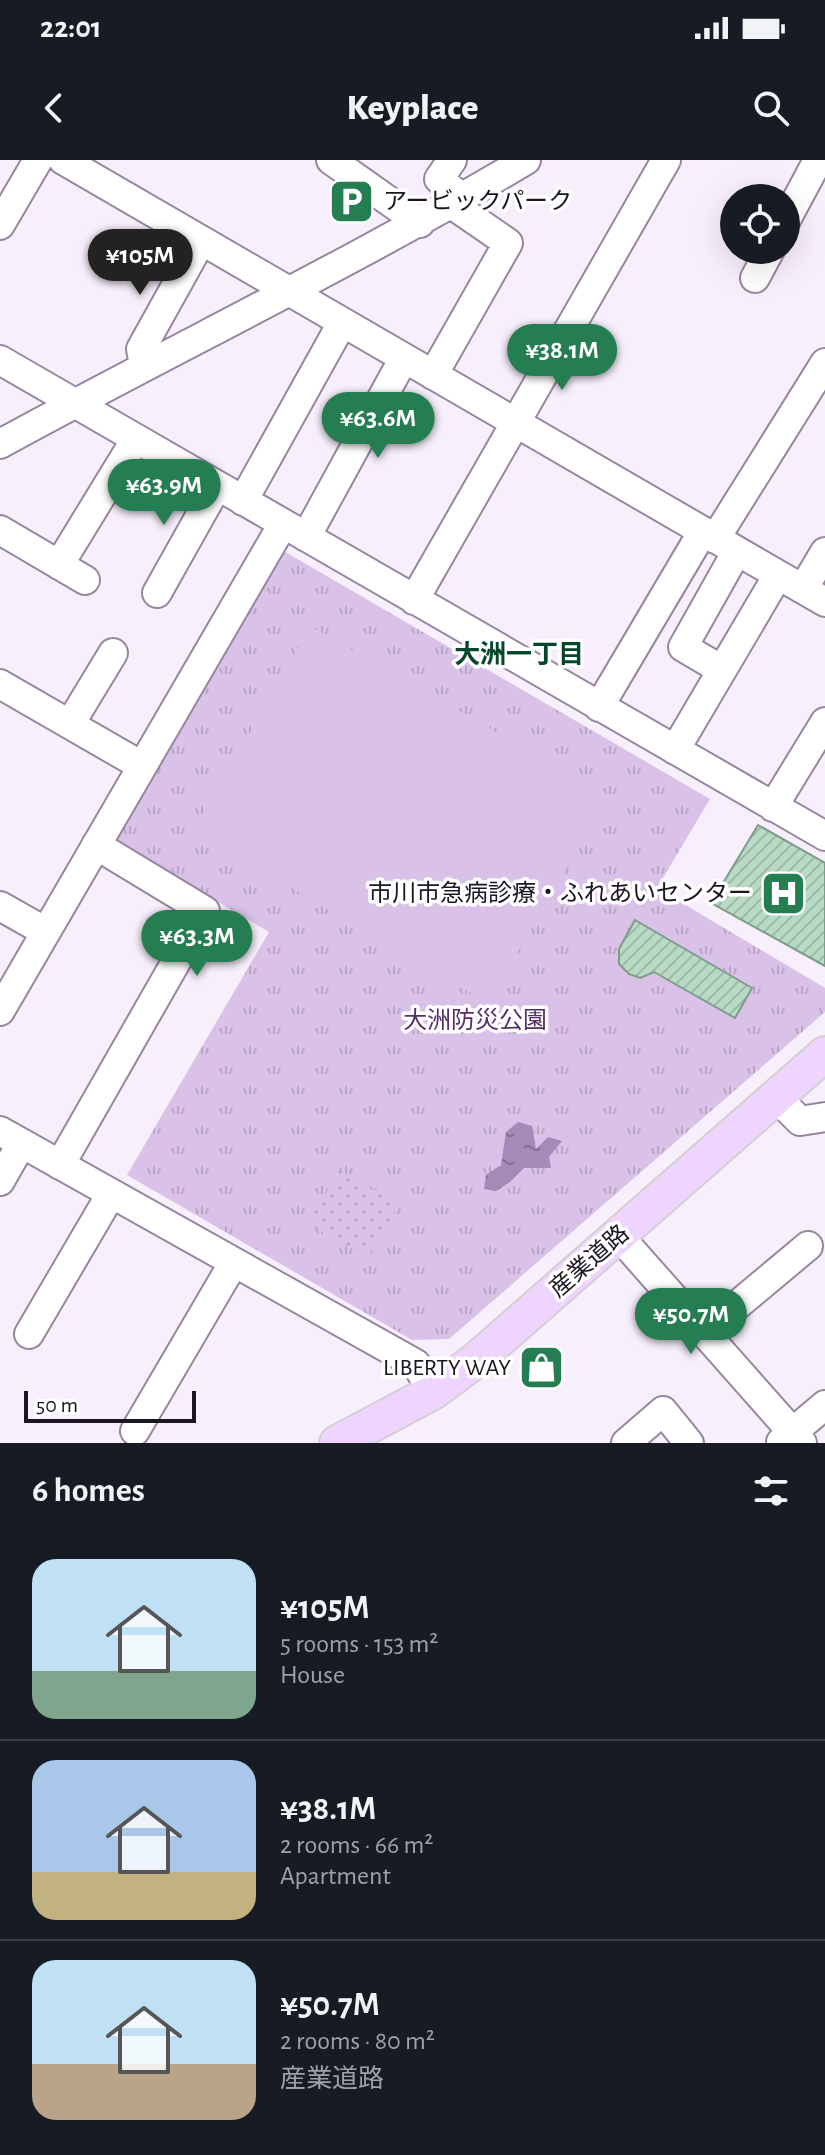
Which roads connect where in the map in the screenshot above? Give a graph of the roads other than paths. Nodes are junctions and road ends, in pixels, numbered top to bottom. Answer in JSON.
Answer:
{"nodes":[{"id":1,"x":38,"y":160,"type":"edge"},
{"id":2,"x":63,"y":160,"type":"edge"},
{"id":3,"x":452,"y":160,"type":"edge"},
{"id":4,"x":526,"y":160,"type":"edge"},
{"id":5,"x":666,"y":160,"type":"edge"},
{"id":6,"x":818,"y":160,"type":"edge"},
{"id":7,"x":350,"y":165,"type":"edge"},
{"id":8,"x":800,"y":194,"type":"edge"},
{"id":9,"x":457,"y":202,"type":"junction"},
{"id":10,"x":420,"y":223,"type":"junction"},
{"id":11,"x":0,"y":225,"type":"edge"},
{"id":12,"x":201,"y":241,"type":"junction"},
{"id":13,"x":762,"y":264,"type":"edge"},
{"id":14,"x":755,"y":278,"type":"dead end"},
{"id":15,"x":290,"y":293,"type":"junction"},
{"id":16,"x":342,"y":323,"type":"junction"},
{"id":17,"x":404,"y":358,"type":"junction"},
{"id":18,"x":0,"y":360,"type":"edge"},
{"id":19,"x":825,"y":363,"type":"edge"},
{"id":20,"x":144,"y":365,"type":"junction"},
{"id":21,"x":433,"y":375,"type":"junction"},
{"id":22,"x":74,"y":403,"type":"junction"},
{"id":23,"x":514,"y":422,"type":"junction"},
{"id":24,"x":136,"y":439,"type":"junction"},
{"id":25,"x":0,"y":444,"type":"edge"},
{"id":26,"x":217,"y":486,"type":"junction"},
{"id":27,"x":243,"y":501,"type":"junction"},
{"id":28,"x":0,"y":530,"type":"edge"},
{"id":29,"x":295,"y":530,"type":"junction"},
{"id":30,"x":718,"y":540,"type":"junction"},
{"id":31,"x":825,"y":552,"type":"edge"},
{"id":32,"x":59,"y":565,"type":"junction"},
{"id":33,"x":778,"y":575,"type":"junction"},
{"id":34,"x":85,"y":580,"type":"dead end"},
{"id":35,"x":157,"y":593,"type":"dead end"},
{"id":36,"x":814,"y":595,"type":"edge"},
{"id":37,"x":414,"y":600,"type":"junction"},
{"id":38,"x":113,"y":653,"type":"dead end"},
{"id":39,"x":722,"y":670,"type":"junction"},
{"id":40,"x":0,"y":684,"type":"edge"},
{"id":41,"x":599,"y":707,"type":"junction"},
{"id":42,"x":825,"y":722,"type":"edge"},
{"id":43,"x":70,"y":724,"type":"junction"},
{"id":44,"x":675,"y":750,"type":"junction"},
{"id":45,"x":142,"y":766,"type":"junction"},
{"id":46,"x":773,"y":807,"type":"junction"},
{"id":47,"x":825,"y":836,"type":"edge"},
{"id":48,"x":96,"y":845,"type":"junction"},
{"id":49,"x":0,"y":906,"type":"edge"},
{"id":50,"x":46,"y":932,"type":"junction"},
{"id":51,"x":0,"y":1011,"type":"edge"},
{"id":52,"x":825,"y":1054,"type":"edge"},
{"id":53,"x":776,"y":1097,"type":"junction"},
{"id":54,"x":825,"y":1117,"type":"edge"},
{"id":55,"x":11,"y":1138,"type":"edge"},
{"id":56,"x":60,"y":1165,"type":"junction"},
{"id":57,"x":0,"y":1181,"type":"edge"},
{"id":58,"x":111,"y":1194,"type":"junction"},
{"id":59,"x":618,"y":1235,"type":"junction"},
{"id":60,"x":808,"y":1246,"type":"dead end"},
{"id":61,"x":234,"y":1262,"type":"junction"},
{"id":62,"x":705,"y":1332,"type":"junction"},
{"id":63,"x":29,"y":1334,"type":"dead end"},
{"id":64,"x":433,"y":1392,"type":"junction"},
{"id":65,"x":825,"y":1405,"type":"edge"},
{"id":66,"x":135,"y":1431,"type":"dead end"},
{"id":67,"x":792,"y":1439,"type":"edge"},
{"id":68,"x":337,"y":1443,"type":"edge"},
{"id":69,"x":626,"y":1443,"type":"edge"},
{"id":70,"x":689,"y":1443,"type":"edge"}],
"edges":[{"from":1,"to":11,"type":"street"},
{"from":2,"to":12,"type":"street"},
{"from":3,"to":9,"type":"street"},
{"from":4,"to":9,"type":"street"},
{"from":5,"to":23,"type":"street"},
{"from":6,"to":8,"type":"street"},
{"from":7,"to":10,"type":"street"},
{"from":9,"to":10,"type":"street"},
{"from":9,"to":21,"type":"street"},
{"from":10,"to":15,"type":"street"},
{"from":12,"to":15,"type":"street"},
{"from":12,"to":20,"type":"street"},
{"from":13,"to":14,"type":"street"},
{"from":15,"to":16,"type":"street"},
{"from":15,"to":20,"type":"street"},
{"from":16,"to":17,"type":"street"},
{"from":16,"to":27,"type":"street"},
{"from":17,"to":21,"type":"street"},
{"from":17,"to":29,"type":"street"},
{"from":18,"to":22,"type":"street"},
{"from":19,"to":30,"type":"street"},
{"from":20,"to":22,"type":"street"},
{"from":21,"to":23,"type":"street"},
{"from":22,"to":24,"type":"street"},
{"from":22,"to":25,"type":"street"},
{"from":23,"to":30,"type":"street"},
{"from":23,"to":37,"type":"street"},
{"from":24,"to":26,"type":"street"},
{"from":24,"to":32,"type":"street"},
{"from":26,"to":27,"type":"street"},
{"from":26,"to":35,"type":"street"},
{"from":27,"to":29,"type":"street"},
{"from":28,"to":32,"type":"street"},
{"from":29,"to":37,"type":"street"},
{"from":29,"to":45,"type":"street"},
{"from":30,"to":33,"type":"street"},
{"from":30,"to":39,"type":"street"},
{"from":30,"to":41,"type":"street"},
{"from":31,"to":36,"type":"street"},
{"from":32,"to":34,"type":"street"},
{"from":33,"to":36,"type":"street"},
{"from":33,"to":39,"type":"street"},
{"from":37,"to":41,"type":"street"},
{"from":38,"to":43,"type":"street"},
{"from":39,"to":44,"type":"street"},
{"from":40,"to":43,"type":"street"},
{"from":41,"to":44,"type":"street"},
{"from":42,"to":46,"type":"street"},
{"from":43,"to":45,"type":"street"},
{"from":44,"to":46,"type":"street"},
{"from":45,"to":48,"type":"street"},
{"from":46,"to":47,"type":"street"},
{"from":48,"to":50,"type":"street"},
{"from":48,"to":56,"type":"street"},
{"from":49,"to":50,"type":"street"},
{"from":50,"to":51,"type":"street"},
{"from":52,"to":53,"type":"main road","name":"産業道路"},
{"from":53,"to":54,"type":"street"},
{"from":53,"to":59,"type":"main road","name":"産業道路"},
{"from":55,"to":56,"type":"street"},
{"from":55,"to":57,"type":"street"},
{"from":56,"to":58,"type":"street"},
{"from":58,"to":61,"type":"street"},
{"from":58,"to":63,"type":"street"},
{"from":59,"to":62,"type":"street"},
{"from":59,"to":64,"type":"main road","name":"産業道路"},
{"from":60,"to":62,"type":"street"},
{"from":61,"to":64,"type":"street"},
{"from":61,"to":66,"type":"street"},
{"from":62,"to":67,"type":"street"},
{"from":64,"to":68,"type":"main road","name":"産業道路"},
{"from":65,"to":67,"type":"street"},
{"from":69,"to":70,"type":"street"}]}
